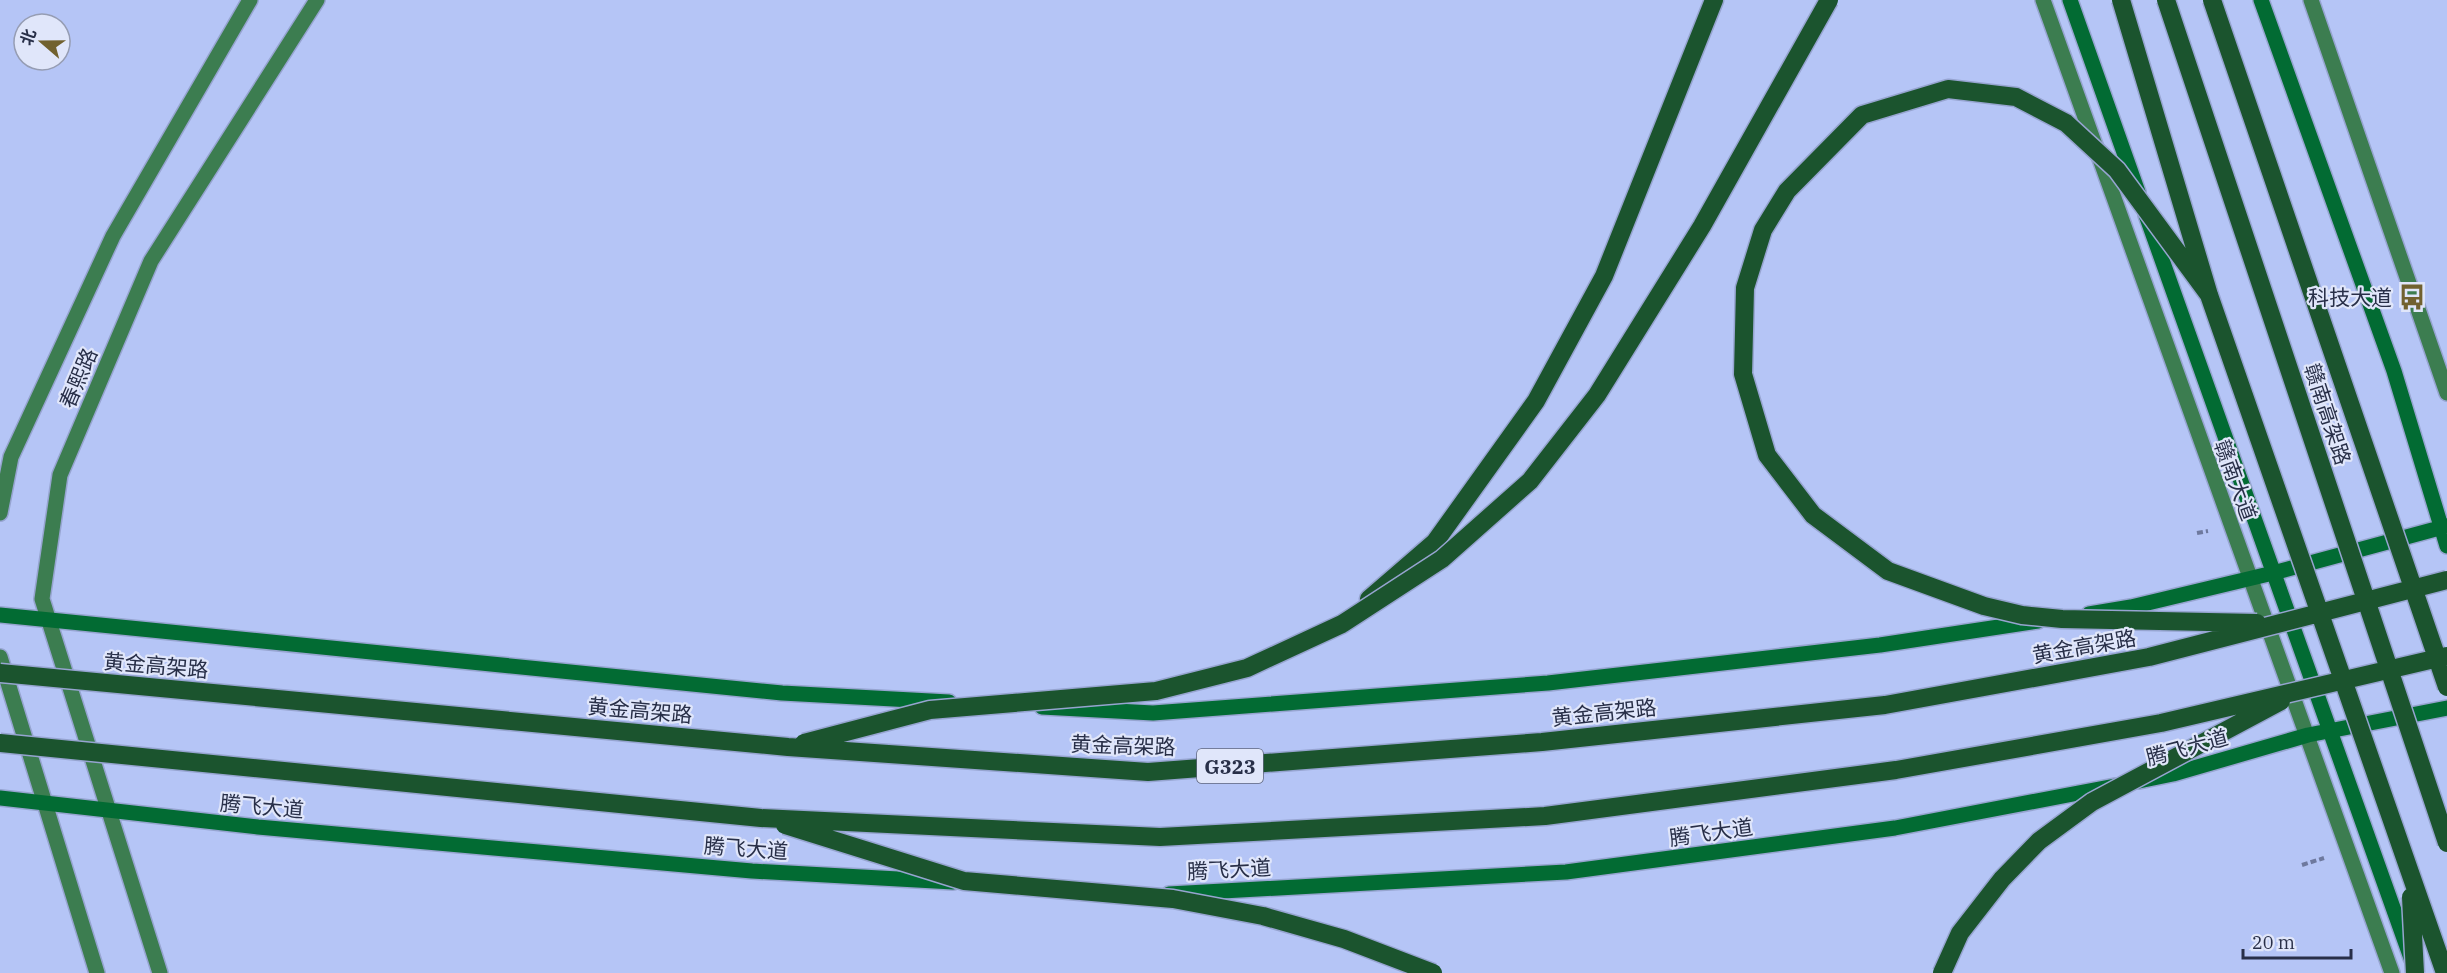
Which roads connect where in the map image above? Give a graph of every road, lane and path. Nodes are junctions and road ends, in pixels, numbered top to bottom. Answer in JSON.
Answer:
{"nodes":[{"id":1,"x":250,"y":0,"type":"edge"},
{"id":2,"x":317,"y":0,"type":"edge"},
{"id":3,"x":1714,"y":0,"type":"edge"},
{"id":4,"x":1829,"y":0,"type":"edge"},
{"id":5,"x":2043,"y":0,"type":"edge"},
{"id":6,"x":2070,"y":0,"type":"edge"},
{"id":7,"x":2121,"y":0,"type":"edge"},
{"id":8,"x":2166,"y":0,"type":"edge"},
{"id":9,"x":2212,"y":0,"type":"edge"},
{"id":10,"x":2261,"y":0,"type":"edge"},
{"id":11,"x":2311,"y":0,"type":"edge"},
{"id":12,"x":2209,"y":295,"type":"junction"},
{"id":13,"x":2447,"y":393,"type":"edge"},
{"id":14,"x":0,"y":513,"type":"edge"},
{"id":15,"x":2444,"y":527,"type":"edge"},
{"id":16,"x":2447,"y":546,"type":"edge"},
{"id":17,"x":2273,"y":573,"type":"junction"},
{"id":18,"x":2250,"y":578,"type":"junction"},
{"id":19,"x":2447,"y":580,"type":"edge"},
{"id":20,"x":0,"y":615,"type":"edge"},
{"id":21,"x":49,"y":620,"type":"junction"},
{"id":22,"x":2280,"y":623,"type":"junction"},
{"id":23,"x":1342,"y":624,"type":"junction"},
{"id":24,"x":2447,"y":656,"type":"edge"},
{"id":25,"x":0,"y":657,"type":"edge"},
{"id":26,"x":0,"y":673,"type":"edge"},
{"id":27,"x":2447,"y":687,"type":"edge"},
{"id":28,"x":2303,"y":689,"type":"junction"},
{"id":29,"x":2447,"y":708,"type":"edge"},
{"id":30,"x":2330,"y":731,"type":"junction"},
{"id":31,"x":2308,"y":735,"type":"junction"},
{"id":32,"x":0,"y":743,"type":"edge"},
{"id":33,"x":788,"y":747,"type":"junction"},
{"id":34,"x":0,"y":798,"type":"edge"},
{"id":35,"x":46,"y":803,"type":"junction"},
{"id":36,"x":111,"y":812,"type":"junction"},
{"id":37,"x":760,"y":818,"type":"junction"},
{"id":38,"x":2447,"y":843,"type":"edge"},
{"id":39,"x":2410,"y":878,"type":"junction"},
{"id":40,"x":1430,"y":972,"type":"edge"},
{"id":41,"x":97,"y":973,"type":"edge"},
{"id":42,"x":160,"y":973,"type":"edge"},
{"id":43,"x":1942,"y":973,"type":"edge"},
{"id":44,"x":2392,"y":973,"type":"edge"},
{"id":45,"x":2415,"y":973,"type":"edge"},
{"id":46,"x":2445,"y":973,"type":"edge"}],
"edges":[{"from":1,"to":14,"type":"street","name":"春熙路"},
{"from":2,"to":21,"type":"street","name":"春熙路"},
{"from":3,"to":23,"type":"highway","bridge":true},
{"from":4,"to":23,"type":"highway","bridge":true},
{"from":5,"to":18,"type":"street","name":"赣南大道"},
{"from":6,"to":17,"type":"main road","name":"赣南大道"},
{"from":7,"to":12,"type":"highway","bridge":true},
{"from":8,"to":38,"type":"highway","name":"赣南高架路","bridge":true},
{"from":9,"to":27,"type":"highway","name":"赣南高架路","bridge":true},
{"from":10,"to":15,"type":"main road"},
{"from":11,"to":13,"type":"street"},
{"from":12,"to":22,"type":"highway","bridge":true},
{"from":12,"to":39,"type":"highway","bridge":true},
{"from":15,"to":16,"type":"main road"},
{"from":15,"to":17,"type":"main road"},
{"from":17,"to":18,"type":"main road"},
{"from":17,"to":30,"type":"main road","name":"赣南大道"},
{"from":18,"to":21,"type":"main road"},
{"from":18,"to":31,"type":"street","name":"赣南大道"},
{"from":19,"to":22,"type":"highway","name":"黄金高架路","number":"G323","bridge":true},
{"from":20,"to":21,"type":"main road"},
{"from":21,"to":36,"type":"street","name":"春熙路"},
{"from":22,"to":33,"type":"highway","name":"黄金高架路","number":"G323","bridge":true},
{"from":23,"to":33,"type":"highway","bridge":true},
{"from":24,"to":28,"type":"highway","bridge":true},
{"from":25,"to":35,"type":"street"},
{"from":26,"to":33,"type":"highway","name":"黄金高架路","number":"G323","bridge":true},
{"from":28,"to":37,"type":"highway","bridge":true},
{"from":28,"to":43,"type":"highway","bridge":true},
{"from":29,"to":30,"type":"main road","name":"腾飞大道"},
{"from":30,"to":31,"type":"main road","name":"腾飞大道"},
{"from":30,"to":45,"type":"main road","name":"赣南大道"},
{"from":31,"to":36,"type":"main road","name":"腾飞大道"},
{"from":31,"to":44,"type":"street","name":"赣南大道"},
{"from":32,"to":37,"type":"highway","bridge":true},
{"from":34,"to":35,"type":"main road","name":"腾飞大道"},
{"from":35,"to":36,"type":"main road","name":"腾飞大道"},
{"from":35,"to":41,"type":"street"},
{"from":36,"to":42,"type":"street","name":"春熙路"},
{"from":37,"to":40,"type":"highway","bridge":true},
{"from":39,"to":45,"type":"highway","bridge":true},
{"from":39,"to":46,"type":"highway","bridge":true}]}
